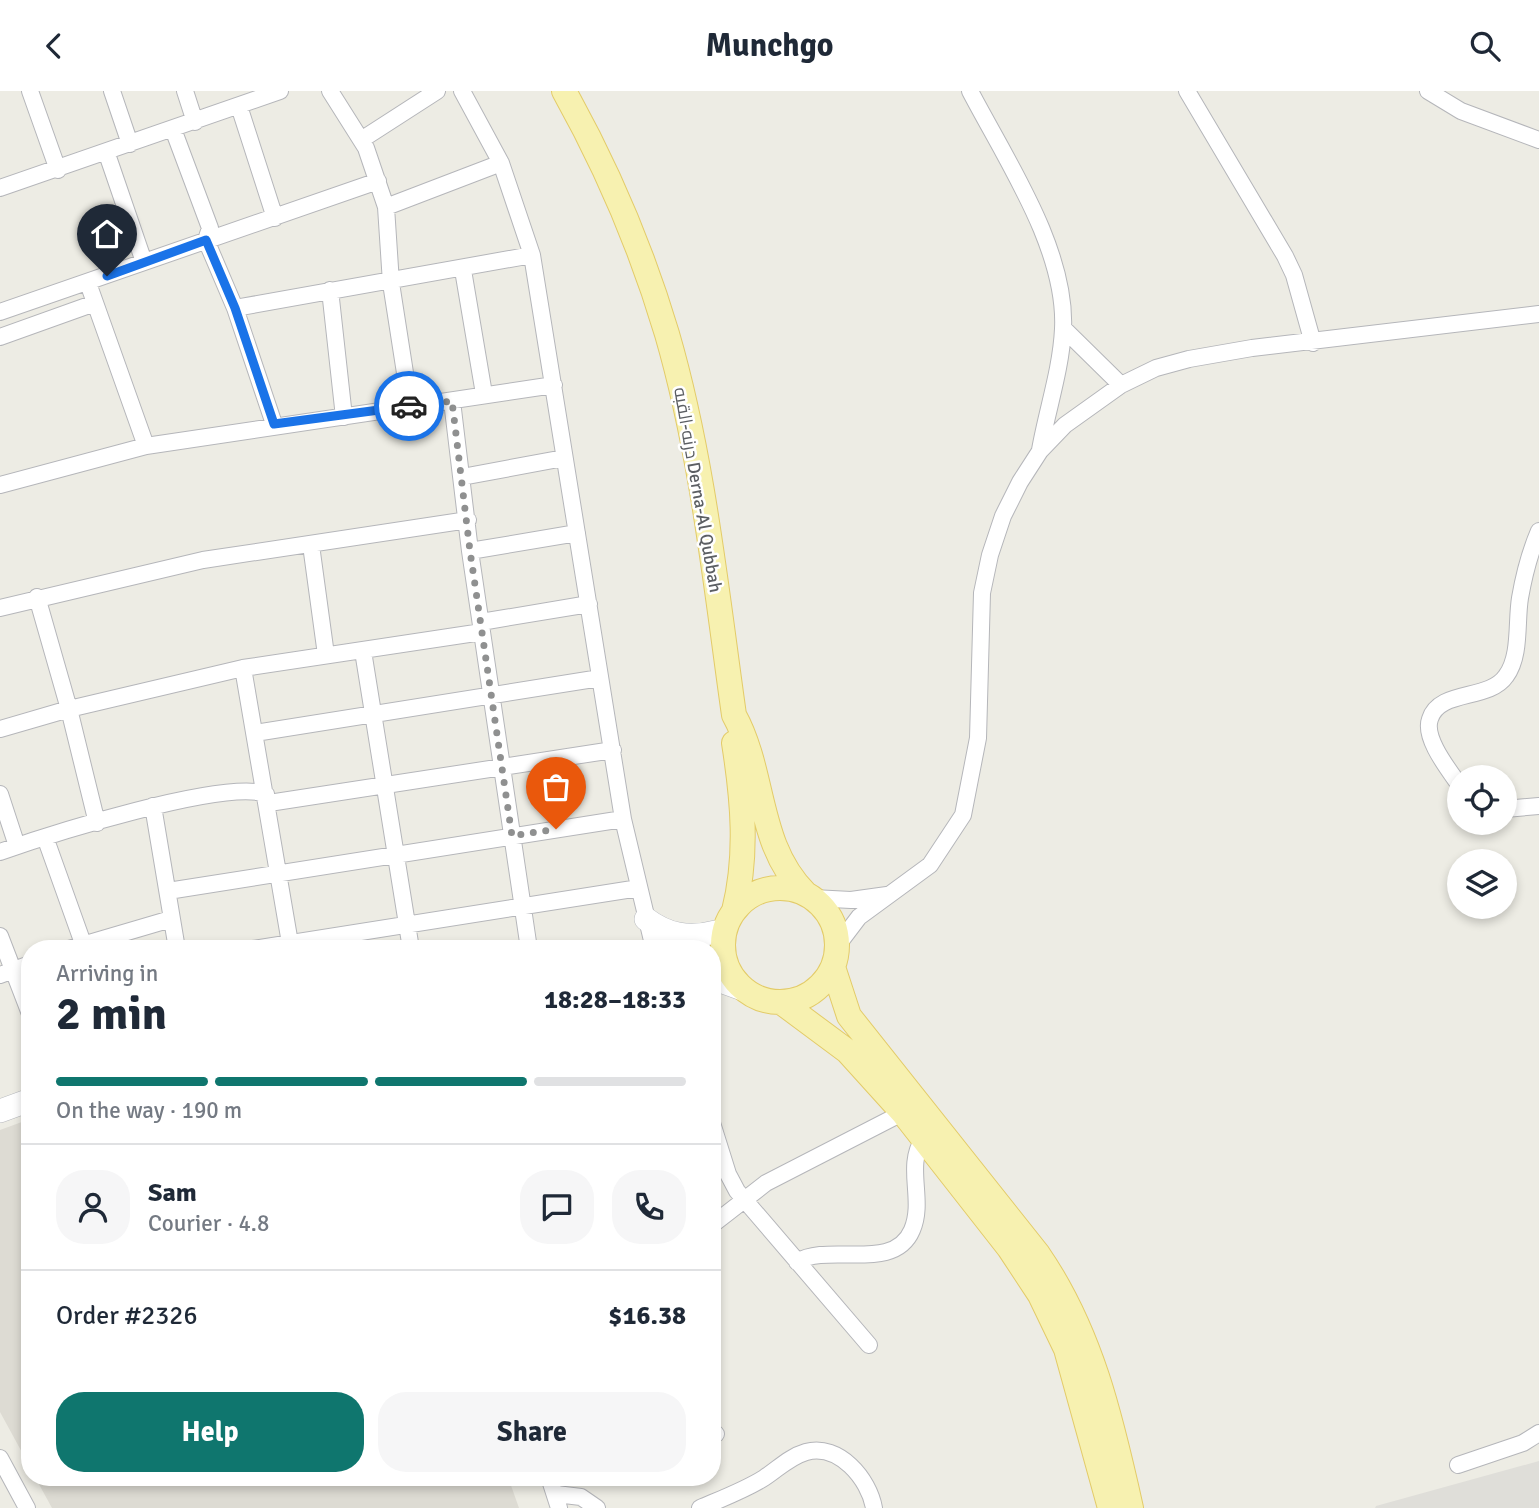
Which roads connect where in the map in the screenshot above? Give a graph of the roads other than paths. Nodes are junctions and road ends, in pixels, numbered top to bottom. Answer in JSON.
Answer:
{"nodes":[{"id":1,"x":30,"y":91,"type":"edge"},
{"id":2,"x":112,"y":91,"type":"edge"},
{"id":3,"x":185,"y":91,"type":"edge"},
{"id":4,"x":280,"y":91,"type":"edge"},
{"id":5,"x":330,"y":91,"type":"edge"},
{"id":6,"x":437,"y":91,"type":"edge"},
{"id":7,"x":462,"y":91,"type":"edge"},
{"id":8,"x":564,"y":91,"type":"edge"},
{"id":9,"x":970,"y":91,"type":"edge"},
{"id":10,"x":1187,"y":91,"type":"edge"},
{"id":11,"x":1428,"y":91,"type":"edge"},
{"id":12,"x":239,"y":106,"type":"junction"},
{"id":13,"x":195,"y":121,"type":"junction"},
{"id":14,"x":173,"y":129,"type":"junction"},
{"id":15,"x":361,"y":139,"type":"junction"},
{"id":16,"x":1539,"y":140,"type":"edge"},
{"id":17,"x":130,"y":143,"type":"junction"},
{"id":18,"x":107,"y":153,"type":"junction"},
{"id":19,"x":501,"y":163,"type":"junction"},
{"id":20,"x":58,"y":170,"type":"junction"},
{"id":21,"x":378,"y":181,"type":"junction"},
{"id":22,"x":0,"y":188,"type":"edge"},
{"id":23,"x":386,"y":207,"type":"junction"},
{"id":24,"x":275,"y":218,"type":"junction"},
{"id":25,"x":206,"y":240,"type":"junction"},
{"id":26,"x":532,"y":255,"type":"junction"},
{"id":27,"x":144,"y":262,"type":"junction"},
{"id":28,"x":463,"y":270,"type":"junction"},
{"id":29,"x":88,"y":283,"type":"junction"},
{"id":30,"x":391,"y":283,"type":"junction"},
{"id":31,"x":330,"y":291,"type":"junction"},
{"id":32,"x":95,"y":303,"type":"junction"},
{"id":33,"x":235,"y":308,"type":"junction"},
{"id":34,"x":0,"y":313,"type":"edge"},
{"id":35,"x":1539,"y":314,"type":"edge"},
{"id":36,"x":1063,"y":328,"type":"junction"},
{"id":37,"x":0,"y":337,"type":"edge"},
{"id":38,"x":1313,"y":343,"type":"junction"},
{"id":39,"x":554,"y":385,"type":"junction"},
{"id":40,"x":1121,"y":385,"type":"junction"},
{"id":41,"x":484,"y":394,"type":"junction"},
{"id":42,"x":452,"y":401,"type":"junction"},
{"id":43,"x":410,"y":405,"type":"junction"},
{"id":44,"x":344,"y":417,"type":"junction"},
{"id":45,"x":274,"y":424,"type":"junction"},
{"id":46,"x":146,"y":446,"type":"junction"},
{"id":47,"x":1040,"y":451,"type":"junction"},
{"id":48,"x":564,"y":458,"type":"junction"},
{"id":49,"x":462,"y":477,"type":"junction"},
{"id":50,"x":0,"y":485,"type":"edge"},
{"id":51,"x":468,"y":520,"type":"junction"},
{"id":52,"x":1539,"y":531,"type":"edge"},
{"id":53,"x":577,"y":533,"type":"junction"},
{"id":54,"x":311,"y":545,"type":"junction"},
{"id":55,"x":470,"y":551,"type":"junction"},
{"id":56,"x":37,"y":597,"type":"junction"},
{"id":57,"x":589,"y":604,"type":"junction"},
{"id":58,"x":0,"y":608,"type":"edge"},
{"id":59,"x":481,"y":627,"type":"junction"},
{"id":60,"x":363,"y":651,"type":"junction"},
{"id":61,"x":326,"y":655,"type":"junction"},
{"id":62,"x":243,"y":668,"type":"junction"},
{"id":63,"x":600,"y":678,"type":"junction"},
{"id":64,"x":491,"y":695,"type":"junction"},
{"id":65,"x":69,"y":709,"type":"junction"},
{"id":66,"x":373,"y":713,"type":"junction"},
{"id":67,"x":734,"y":715,"type":"junction"},
{"id":68,"x":0,"y":729,"type":"edge"},
{"id":69,"x":256,"y":733,"type":"junction"},
{"id":70,"x":613,"y":750,"type":"junction"},
{"id":71,"x":1448,"y":765,"type":"edge"},
{"id":72,"x":502,"y":768,"type":"junction"},
{"id":73,"x":385,"y":785,"type":"junction"},
{"id":74,"x":0,"y":794,"type":"edge"},
{"id":75,"x":267,"y":799,"type":"junction"},
{"id":76,"x":153,"y":806,"type":"junction"},
{"id":77,"x":1539,"y":806,"type":"edge"},
{"id":78,"x":1517,"y":808,"type":"edge"},
{"id":79,"x":623,"y":819,"type":"junction"},
{"id":80,"x":97,"y":823,"type":"junction"},
{"id":81,"x":512,"y":836,"type":"junction"},
{"id":82,"x":46,"y":837,"type":"junction"},
{"id":83,"x":17,"y":846,"type":"junction"},
{"id":84,"x":0,"y":852,"type":"edge"},
{"id":85,"x":396,"y":854,"type":"junction"},
{"id":86,"x":279,"y":872,"type":"junction"},
{"id":87,"x":639,"y":888,"type":"junction"},
{"id":88,"x":167,"y":891,"type":"junction"},
{"id":89,"x":889,"y":894,"type":"junction"},
{"id":90,"x":809,"y":896,"type":"junction"},
{"id":91,"x":523,"y":907,"type":"junction"},
{"id":92,"x":171,"y":919,"type":"junction"},
{"id":93,"x":646,"y":919,"type":"junction"},
{"id":94,"x":726,"y":920,"type":"junction"},
{"id":95,"x":408,"y":925,"type":"junction"},
{"id":96,"x":0,"y":936,"type":"edge"},
{"id":97,"x":77,"y":940,"type":"edge"},
{"id":98,"x":102,"y":940,"type":"edge"},
{"id":99,"x":175,"y":940,"type":"edge"},
{"id":100,"x":290,"y":940,"type":"edge"},
{"id":101,"x":324,"y":940,"type":"edge"},
{"id":102,"x":410,"y":940,"type":"edge"},
{"id":103,"x":528,"y":940,"type":"edge"},
{"id":104,"x":652,"y":940,"type":"edge"},
{"id":105,"x":703,"y":940,"type":"edge"},
{"id":106,"x":835,"y":956,"type":"junction"},
{"id":107,"x":7,"y":973,"type":"edge"},
{"id":108,"x":721,"y":981,"type":"edge"},
{"id":109,"x":745,"y":990,"type":"junction"},
{"id":110,"x":21,"y":998,"type":"edge"},
{"id":111,"x":781,"y":1002,"type":"junction"},
{"id":112,"x":21,"y":1103,"type":"edge"},
{"id":113,"x":911,"y":1109,"type":"junction"},
{"id":114,"x":0,"y":1111,"type":"edge"},
{"id":115,"x":923,"y":1139,"type":"junction"},
{"id":116,"x":721,"y":1152,"type":"edge"},
{"id":117,"x":743,"y":1199,"type":"junction"},
{"id":118,"x":721,"y":1217,"type":"edge"},
{"id":119,"x":797,"y":1262,"type":"junction"},
{"id":120,"x":869,"y":1345,"type":"dead end"},
{"id":121,"x":1539,"y":1433,"type":"edge"},
{"id":122,"x":0,"y":1458,"type":"edge"},
{"id":123,"x":1458,"y":1465,"type":"dead end"},
{"id":124,"x":557,"y":1501,"type":"edge"},
{"id":125,"x":27,"y":1508,"type":"edge"},
{"id":126,"x":597,"y":1508,"type":"edge"},
{"id":127,"x":700,"y":1508,"type":"edge"},
{"id":128,"x":874,"y":1508,"type":"edge"},
{"id":129,"x":1110,"y":1508,"type":"edge"},
{"id":130,"x":1131,"y":1508,"type":"edge"}],
"edges":[{"from":1,"to":20,"type":"street"},
{"from":2,"to":17,"type":"street"},
{"from":3,"to":13,"type":"street"},
{"from":4,"to":12,"type":"street"},
{"from":5,"to":15,"type":"street"},
{"from":6,"to":15,"type":"street"},
{"from":7,"to":19,"type":"street"},
{"from":8,"to":67,"type":"main road","name":"درنه-القبه Derna-Al Qubbah"},
{"from":9,"to":36,"type":"street"},
{"from":10,"to":38,"type":"street"},
{"from":11,"to":16,"type":"street"},
{"from":12,"to":13,"type":"street"},
{"from":12,"to":24,"type":"street"},
{"from":13,"to":14,"type":"street"},
{"from":14,"to":17,"type":"street"},
{"from":14,"to":25,"type":"street"},
{"from":15,"to":21,"type":"street"},
{"from":17,"to":18,"type":"street"},
{"from":18,"to":20,"type":"street"},
{"from":18,"to":27,"type":"street"},
{"from":19,"to":23,"type":"street"},
{"from":19,"to":26,"type":"street"},
{"from":20,"to":22,"type":"street"},
{"from":21,"to":23,"type":"street"},
{"from":21,"to":24,"type":"street"},
{"from":23,"to":30,"type":"street"},
{"from":24,"to":25,"type":"street"},
{"from":25,"to":27,"type":"street"},
{"from":25,"to":33,"type":"street"},
{"from":26,"to":28,"type":"street"},
{"from":26,"to":39,"type":"street"},
{"from":27,"to":29,"type":"street"},
{"from":28,"to":30,"type":"street"},
{"from":28,"to":41,"type":"street"},
{"from":29,"to":32,"type":"street"},
{"from":29,"to":34,"type":"street"},
{"from":30,"to":31,"type":"street"},
{"from":30,"to":43,"type":"street"},
{"from":31,"to":33,"type":"street"},
{"from":31,"to":44,"type":"street"},
{"from":32,"to":37,"type":"street"},
{"from":32,"to":46,"type":"street"},
{"from":33,"to":45,"type":"street"},
{"from":35,"to":38,"type":"street"},
{"from":36,"to":40,"type":"street"},
{"from":36,"to":47,"type":"street"},
{"from":38,"to":40,"type":"street"},
{"from":39,"to":41,"type":"street"},
{"from":39,"to":48,"type":"street"},
{"from":40,"to":47,"type":"street"},
{"from":41,"to":42,"type":"street"},
{"from":42,"to":43,"type":"street"},
{"from":42,"to":49,"type":"street"},
{"from":43,"to":44,"type":"street"},
{"from":44,"to":45,"type":"street"},
{"from":45,"to":46,"type":"street"},
{"from":46,"to":50,"type":"street"},
{"from":47,"to":89,"type":"street"},
{"from":48,"to":49,"type":"street"},
{"from":48,"to":53,"type":"street"},
{"from":49,"to":51,"type":"street"},
{"from":51,"to":54,"type":"street"},
{"from":51,"to":55,"type":"street"},
{"from":52,"to":71,"type":"street"},
{"from":53,"to":55,"type":"street"},
{"from":53,"to":57,"type":"street"},
{"from":54,"to":56,"type":"street"},
{"from":54,"to":61,"type":"street"},
{"from":55,"to":59,"type":"street"},
{"from":56,"to":58,"type":"street"},
{"from":56,"to":65,"type":"street"},
{"from":57,"to":59,"type":"street"},
{"from":57,"to":63,"type":"street"},
{"from":59,"to":60,"type":"street"},
{"from":59,"to":64,"type":"street"},
{"from":60,"to":61,"type":"street"},
{"from":60,"to":66,"type":"street"},
{"from":61,"to":62,"type":"street"},
{"from":62,"to":65,"type":"street"},
{"from":62,"to":69,"type":"street"},
{"from":63,"to":64,"type":"street"},
{"from":63,"to":70,"type":"street"},
{"from":64,"to":66,"type":"street"},
{"from":64,"to":72,"type":"street"},
{"from":65,"to":68,"type":"street"},
{"from":65,"to":80,"type":"street"},
{"from":66,"to":69,"type":"street"},
{"from":66,"to":73,"type":"street"},
{"from":67,"to":90,"type":"main road","name":"درنه-القبه Derna-Al Qubbah"},
{"from":67,"to":94,"type":"main road"},
{"from":69,"to":75,"type":"street"},
{"from":70,"to":72,"type":"street"},
{"from":70,"to":79,"type":"street"},
{"from":72,"to":73,"type":"street"},
{"from":72,"to":81,"type":"street"},
{"from":73,"to":75,"type":"street"},
{"from":73,"to":85,"type":"street"},
{"from":74,"to":83,"type":"street"},
{"from":75,"to":76,"type":"street"},
{"from":75,"to":86,"type":"street"},
{"from":76,"to":80,"type":"street"},
{"from":76,"to":88,"type":"street"},
{"from":77,"to":78,"type":"street"},
{"from":79,"to":81,"type":"street"},
{"from":79,"to":87,"type":"street"},
{"from":80,"to":82,"type":"street"},
{"from":81,"to":85,"type":"street"},
{"from":81,"to":91,"type":"street"},
{"from":82,"to":83,"type":"street"},
{"from":82,"to":97,"type":"street"},
{"from":83,"to":84,"type":"street"},
{"from":85,"to":86,"type":"street"},
{"from":85,"to":95,"type":"street"},
{"from":86,"to":88,"type":"street"},
{"from":86,"to":100,"type":"street"},
{"from":87,"to":91,"type":"street"},
{"from":87,"to":93,"type":"street"},
{"from":88,"to":92,"type":"street"},
{"from":89,"to":90,"type":"street"},
{"from":89,"to":106,"type":"street"},
{"from":90,"to":94,"type":"main road"},
{"from":90,"to":106,"type":"main road"},
{"from":91,"to":95,"type":"street"},
{"from":91,"to":103,"type":"street"},
{"from":92,"to":98,"type":"street"},
{"from":92,"to":99,"type":"street"},
{"from":93,"to":94,"type":"main road"},
{"from":93,"to":104,"type":"street"},
{"from":94,"to":105,"type":"main road"},
{"from":94,"to":109,"type":"main road"},
{"from":95,"to":101,"type":"street"},
{"from":95,"to":102,"type":"street"},
{"from":96,"to":107,"type":"street"},
{"from":106,"to":111,"type":"main road"},
{"from":106,"to":113,"type":"main road"},
{"from":107,"to":110,"type":"street"},
{"from":108,"to":109,"type":"main road"},
{"from":109,"to":111,"type":"main road"},
{"from":111,"to":113,"type":"main road"},
{"from":112,"to":114,"type":"main road"},
{"from":113,"to":115,"type":"main road"},
{"from":113,"to":117,"type":"street"},
{"from":113,"to":130,"type":"main road"},
{"from":115,"to":119,"type":"street"},
{"from":115,"to":129,"type":"main road"},
{"from":116,"to":117,"type":"street"},
{"from":117,"to":118,"type":"street"},
{"from":117,"to":119,"type":"street"},
{"from":119,"to":120,"type":"street"},
{"from":121,"to":123,"type":"street"},
{"from":122,"to":125,"type":"street"},
{"from":124,"to":126,"type":"street"},
{"from":127,"to":128,"type":"street"}]}
